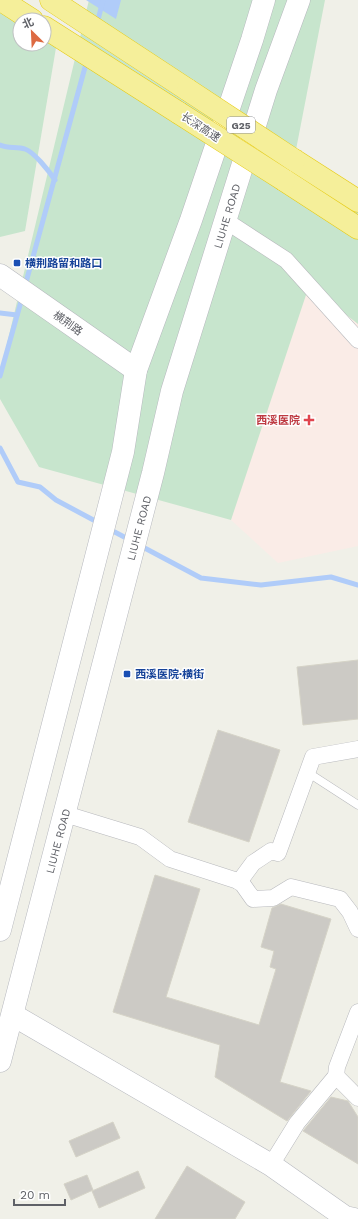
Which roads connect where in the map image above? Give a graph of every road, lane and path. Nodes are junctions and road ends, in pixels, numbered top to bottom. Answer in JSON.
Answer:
{"nodes":[{"id":1,"x":1,"y":0,"type":"edge"},
{"id":2,"x":51,"y":0,"type":"edge"},
{"id":3,"x":264,"y":0,"type":"edge"},
{"id":4,"x":299,"y":0,"type":"edge"},
{"id":5,"x":20,"y":12,"type":"edge"},
{"id":6,"x":52,"y":33,"type":"edge"},
{"id":7,"x":358,"y":201,"type":"edge"},
{"id":8,"x":226,"y":221,"type":"junction"},
{"id":9,"x":358,"y":228,"type":"edge"},
{"id":10,"x":0,"y":275,"type":"edge"},
{"id":11,"x":358,"y":340,"type":"edge"},
{"id":12,"x":136,"y":370,"type":"junction"},
{"id":13,"x":358,"y":749,"type":"edge"},
{"id":14,"x":307,"y":772,"type":"junction"},
{"id":15,"x":358,"y":805,"type":"edge"},
{"id":16,"x":65,"y":814,"type":"junction"},
{"id":17,"x":239,"y":882,"type":"junction"},
{"id":18,"x":358,"y":929,"type":"edge"},
{"id":19,"x":0,"y":930,"type":"edge"},
{"id":20,"x":358,"y":1012,"type":"edge"},
{"id":21,"x":13,"y":1016,"type":"junction"},
{"id":22,"x":0,"y":1061,"type":"edge"},
{"id":23,"x":336,"y":1076,"type":"junction"},
{"id":24,"x":358,"y":1098,"type":"edge"},
{"id":25,"x":271,"y":1164,"type":"junction"},
{"id":26,"x":354,"y":1219,"type":"edge"}],
"edges":[{"from":1,"to":5,"type":"highway"},
{"from":2,"to":7,"type":"highway","number":"G25","bridge":true},
{"from":3,"to":12,"type":"main road"},
{"from":4,"to":8,"type":"main road","name":"LIUHE ROAD"},
{"from":6,"to":9,"type":"highway","name":"长深高速","number":"G25","bridge":true},
{"from":8,"to":11,"type":"street"},
{"from":8,"to":16,"type":"main road","name":"LIUHE ROAD"},
{"from":10,"to":12,"type":"main road","name":"横荆路"},
{"from":12,"to":19,"type":"main road"},
{"from":13,"to":14,"type":"street"},
{"from":14,"to":15,"type":"lane"},
{"from":14,"to":17,"type":"street"},
{"from":16,"to":17,"type":"street"},
{"from":16,"to":21,"type":"main road","name":"LIUHE ROAD"},
{"from":17,"to":18,"type":"street"},
{"from":20,"to":23,"type":"street"},
{"from":21,"to":22,"type":"main road","name":"LIUHE ROAD"},
{"from":21,"to":25,"type":"main road"},
{"from":23,"to":24,"type":"street"},
{"from":23,"to":25,"type":"street"},
{"from":25,"to":26,"type":"main road"}]}
